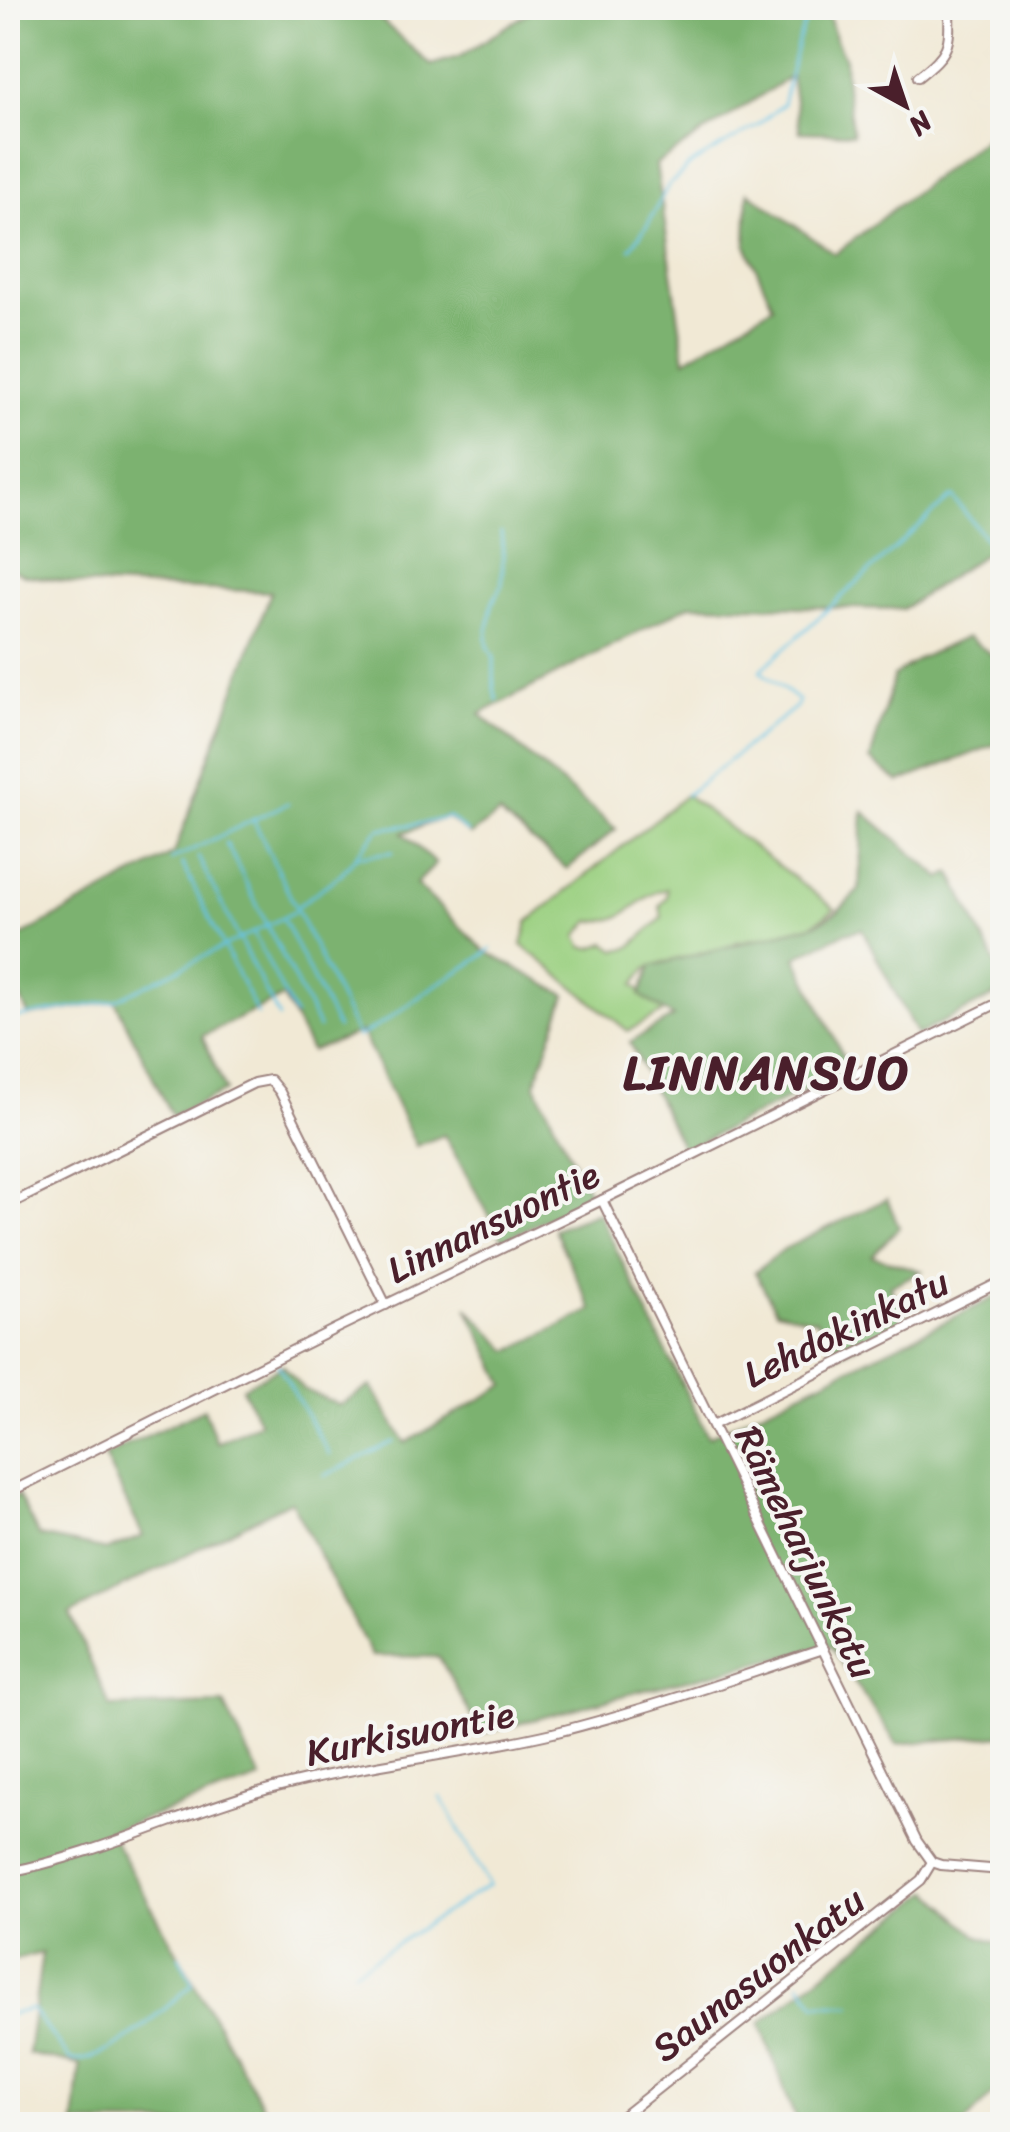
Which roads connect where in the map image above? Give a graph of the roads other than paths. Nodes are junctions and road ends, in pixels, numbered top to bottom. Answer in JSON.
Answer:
{"nodes":[{"id":1,"x":949,"y":8,"type":"edge"},
{"id":2,"x":918,"y":77,"type":"dead end"},
{"id":3,"x":1002,"y":1001,"type":"edge"},
{"id":4,"x":602,"y":1200,"type":"junction"},
{"id":5,"x":8,"y":1205,"type":"edge"},
{"id":6,"x":1002,"y":1281,"type":"edge"},
{"id":7,"x":386,"y":1305,"type":"junction"},
{"id":8,"x":713,"y":1425,"type":"junction"},
{"id":9,"x":8,"y":1493,"type":"edge"},
{"id":10,"x":823,"y":1649,"type":"junction"},
{"id":11,"x":932,"y":1862,"type":"junction"},
{"id":12,"x":1002,"y":1870,"type":"edge"},
{"id":13,"x":8,"y":1872,"type":"edge"},
{"id":14,"x":612,"y":2124,"type":"edge"}],
"edges":[{"from":1,"to":2,"type":"street"},
{"from":3,"to":4,"type":"street","name":"Linnansuontie"},
{"from":4,"to":7,"type":"street","name":"Linnansuontie"},
{"from":4,"to":8,"type":"street","name":"Rämeharjunkatu"},
{"from":5,"to":7,"type":"street"},
{"from":6,"to":8,"type":"street","name":"Lehdokinkatu"},
{"from":7,"to":9,"type":"street","name":"Linnansuontie"},
{"from":8,"to":10,"type":"street","name":"Rämeharjunkatu"},
{"from":10,"to":11,"type":"street","name":"Rämeharjunkatu"},
{"from":10,"to":13,"type":"street","name":"Kurkisuontie"},
{"from":11,"to":12,"type":"street"},
{"from":11,"to":14,"type":"street","name":"Saunasuonkatu"}]}
